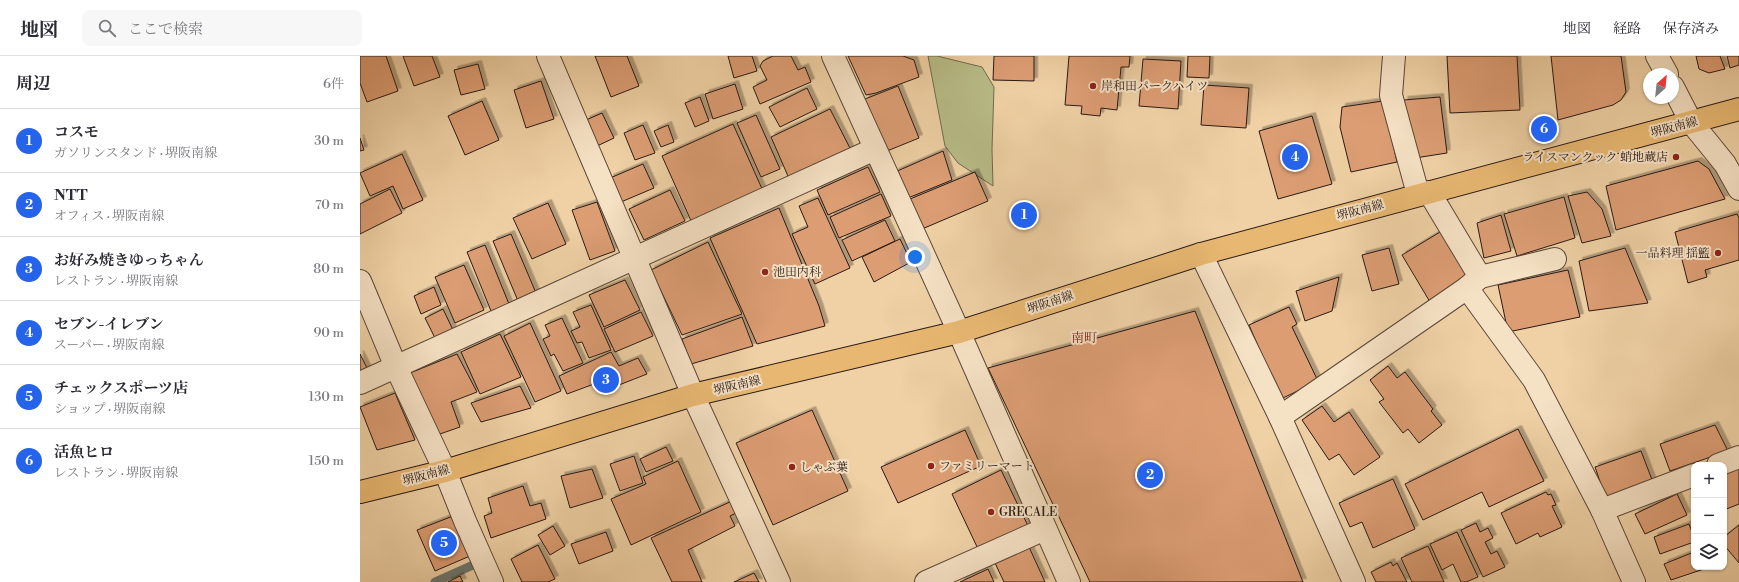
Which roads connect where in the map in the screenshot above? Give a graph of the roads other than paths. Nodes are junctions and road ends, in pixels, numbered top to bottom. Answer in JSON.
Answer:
{"nodes":[{"id":1,"x":548,"y":56,"type":"edge"},
{"id":2,"x":833,"y":56,"type":"edge"},
{"id":3,"x":1394,"y":56,"type":"edge"},
{"id":4,"x":1657,"y":56,"type":"edge"},
{"id":5,"x":1663,"y":68,"type":"edge"},
{"id":6,"x":1679,"y":99,"type":"edge"},
{"id":7,"x":1739,"y":109,"type":"edge"},
{"id":8,"x":1691,"y":122,"type":"junction"},
{"id":9,"x":875,"y":149,"type":"junction"},
{"id":10,"x":1739,"y":189,"type":"edge"},
{"id":11,"x":1424,"y":193,"type":"junction"},
{"id":12,"x":1201,"y":254,"type":"junction"},
{"id":13,"x":635,"y":258,"type":"junction"},
{"id":14,"x":1555,"y":259,"type":"dead end"},
{"id":15,"x":360,"y":281,"type":"edge"},
{"id":16,"x":1473,"y":282,"type":"junction"},
{"id":17,"x":959,"y":332,"type":"junction"},
{"id":18,"x":396,"y":367,"type":"junction"},
{"id":19,"x":360,"y":383,"type":"edge"},
{"id":20,"x":693,"y":395,"type":"junction"},
{"id":21,"x":1280,"y":417,"type":"junction"},
{"id":22,"x":1739,"y":457,"type":"edge"},
{"id":23,"x":1726,"y":462,"type":"edge"},
{"id":24,"x":445,"y":470,"type":"junction"},
{"id":25,"x":1691,"y":476,"type":"edge"},
{"id":26,"x":360,"y":492,"type":"edge"},
{"id":27,"x":1602,"y":510,"type":"junction"},
{"id":28,"x":1045,"y":529,"type":"junction"},
{"id":29,"x":492,"y":582,"type":"edge"},
{"id":30,"x":779,"y":582,"type":"edge"},
{"id":31,"x":926,"y":582,"type":"edge"},
{"id":32,"x":1069,"y":582,"type":"edge"},
{"id":33,"x":1354,"y":582,"type":"edge"},
{"id":34,"x":1634,"y":582,"type":"edge"}],
"edges":[{"from":1,"to":13,"type":"street"},
{"from":2,"to":9,"type":"street"},
{"from":3,"to":11,"type":"street"},
{"from":4,"to":5,"type":"street"},
{"from":6,"to":8,"type":"street"},
{"from":7,"to":8,"type":"main road","name":"堺阪南線"},
{"from":8,"to":10,"type":"street"},
{"from":8,"to":11,"type":"main road","name":"堺阪南線"},
{"from":9,"to":13,"type":"street"},
{"from":9,"to":17,"type":"street"},
{"from":11,"to":12,"type":"main road","name":"堺阪南線"},
{"from":11,"to":16,"type":"street"},
{"from":12,"to":17,"type":"main road","name":"堺阪南線"},
{"from":12,"to":21,"type":"street"},
{"from":13,"to":18,"type":"street"},
{"from":13,"to":20,"type":"street"},
{"from":14,"to":16,"type":"street"},
{"from":15,"to":18,"type":"street"},
{"from":16,"to":21,"type":"street"},
{"from":16,"to":27,"type":"street"},
{"from":17,"to":20,"type":"main road","name":"堺阪南線"},
{"from":17,"to":28,"type":"street"},
{"from":18,"to":19,"type":"street"},
{"from":18,"to":24,"type":"street"},
{"from":20,"to":24,"type":"main road","name":"堺阪南線"},
{"from":20,"to":30,"type":"street"},
{"from":21,"to":33,"type":"street"},
{"from":22,"to":23,"type":"street"},
{"from":24,"to":26,"type":"main road","name":"堺阪南線"},
{"from":24,"to":29,"type":"street"},
{"from":25,"to":27,"type":"street"},
{"from":27,"to":34,"type":"street"},
{"from":28,"to":31,"type":"street"},
{"from":28,"to":32,"type":"street"}]}
